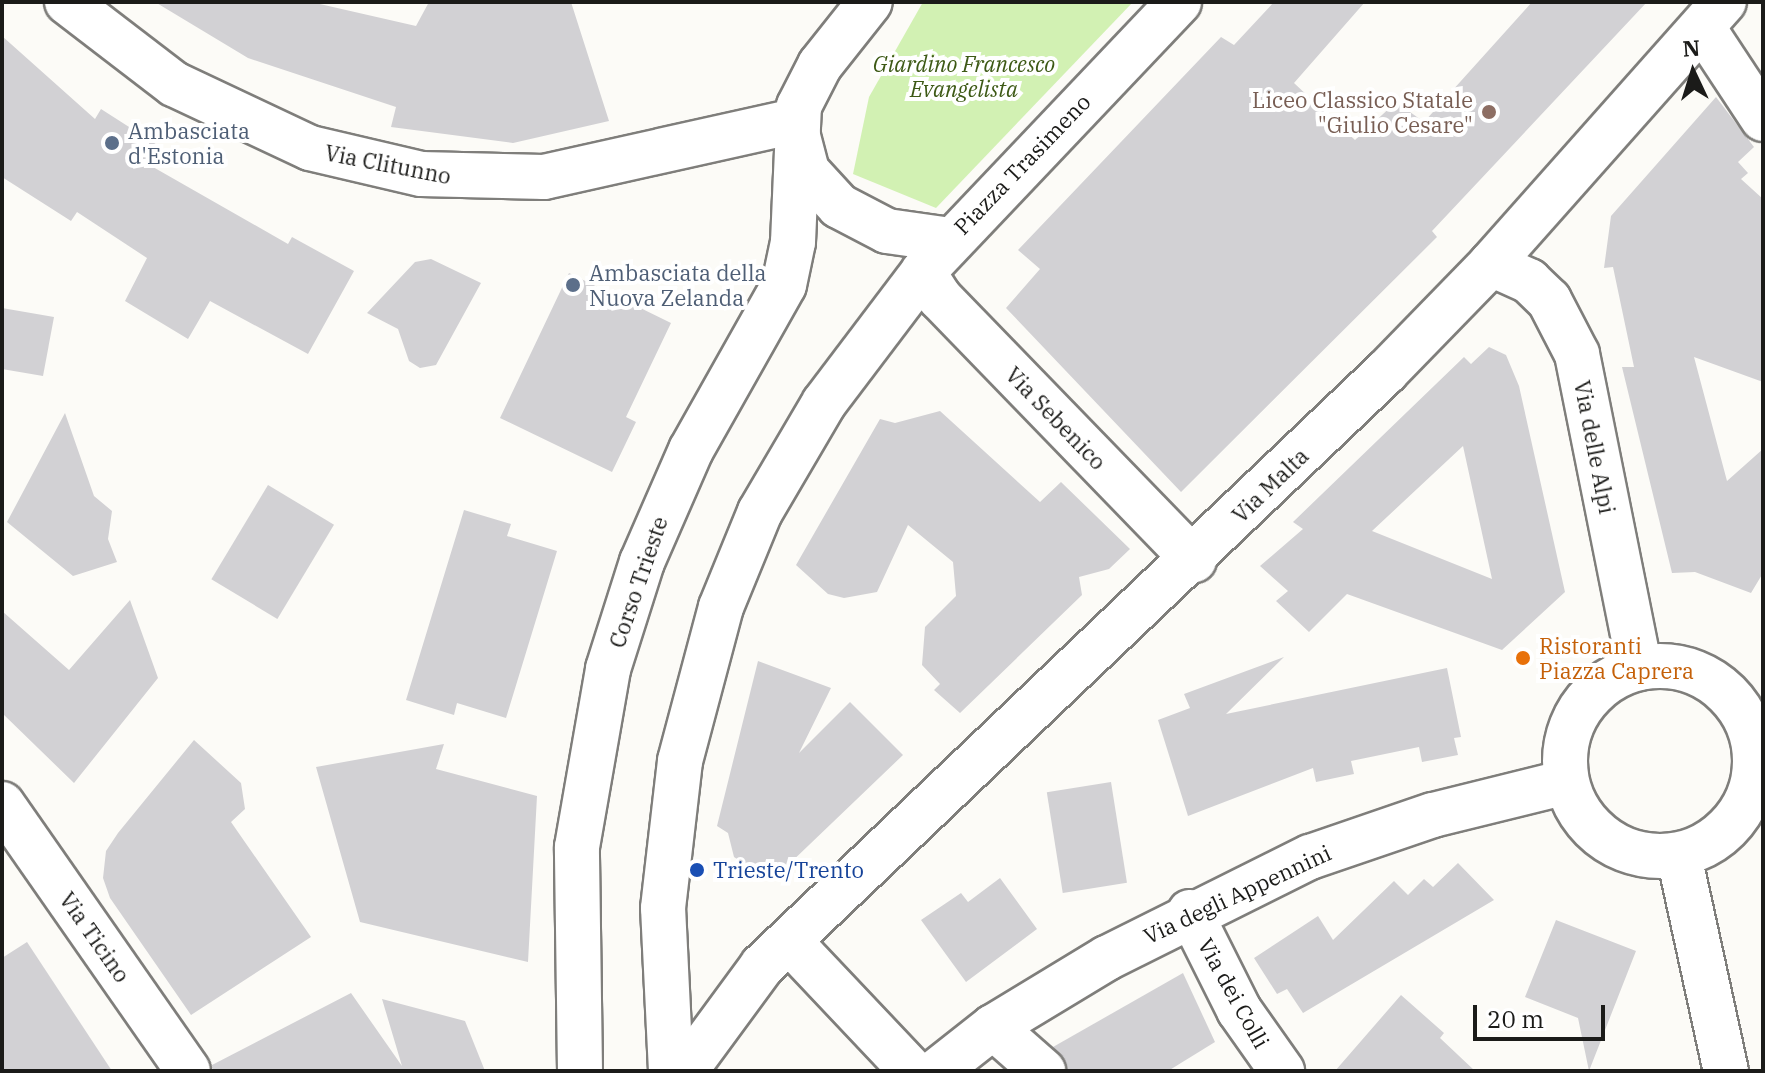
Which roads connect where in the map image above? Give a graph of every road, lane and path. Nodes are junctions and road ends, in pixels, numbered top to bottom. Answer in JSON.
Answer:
{"nodes":[{"id":1,"x":67,"y":2,"type":"edge"},
{"id":2,"x":870,"y":2,"type":"edge"},
{"id":3,"x":1179,"y":2,"type":"edge"},
{"id":4,"x":1714,"y":15,"type":"edge"},
{"id":5,"x":1763,"y":119,"type":"edge"},
{"id":6,"x":794,"y":121,"type":"junction"},
{"id":7,"x":937,"y":256,"type":"junction"},
{"id":8,"x":1491,"y":264,"type":"junction"},
{"id":9,"x":1194,"y":560,"type":"junction"},
{"id":10,"x":1640,"y":668,"type":"junction"},
{"id":11,"x":1759,"y":744,"type":"edge"},
{"id":12,"x":1566,"y":782,"type":"junction"},
{"id":13,"x":2,"y":804,"type":"edge"},
{"id":14,"x":1679,"y":856,"type":"junction"},
{"id":15,"x":1190,"y":912,"type":"junction"},
{"id":16,"x":789,"y":941,"type":"junction"},
{"id":17,"x":993,"y":1027,"type":"junction"},
{"id":18,"x":188,"y":1071,"type":"edge"},
{"id":19,"x":580,"y":1071,"type":"edge"},
{"id":20,"x":671,"y":1071,"type":"edge"},
{"id":21,"x":685,"y":1071,"type":"edge"},
{"id":22,"x":912,"y":1071,"type":"edge"},
{"id":23,"x":937,"y":1071,"type":"edge"},
{"id":24,"x":1043,"y":1071,"type":"edge"},
{"id":25,"x":1282,"y":1071,"type":"edge"},
{"id":26,"x":1726,"y":1071,"type":"edge"}],
"edges":[{"from":1,"to":6,"type":"street","name":"Via Clitunno"},
{"from":2,"to":6,"type":"street"},
{"from":3,"to":7,"type":"street","name":"Piazza Trasimeno"},
{"from":4,"to":5,"type":"street"},
{"from":4,"to":8,"type":"street","name":"Via Malta"},
{"from":6,"to":7,"type":"street","name":"Piazza Trasimeno"},
{"from":6,"to":19,"type":"street","name":"Corso Trieste"},
{"from":7,"to":9,"type":"street","name":"Via Sebenico"},
{"from":7,"to":20,"type":"street"},
{"from":8,"to":9,"type":"street","name":"Via Malta"},
{"from":8,"to":10,"type":"street","name":"Via delle Alpi"},
{"from":9,"to":16,"type":"street","name":"Via Malta"},
{"from":10,"to":11,"type":"street"},
{"from":10,"to":12,"type":"street"},
{"from":11,"to":14,"type":"street"},
{"from":12,"to":14,"type":"street"},
{"from":12,"to":15,"type":"street","name":"Via degli Appennini"},
{"from":13,"to":18,"type":"street","name":"Via Ticino"},
{"from":14,"to":26,"type":"street"},
{"from":15,"to":17,"type":"street","name":"Via degli Appennini"},
{"from":15,"to":25,"type":"street","name":"Via dei Colli"},
{"from":16,"to":21,"type":"street","name":"Via Malta"},
{"from":16,"to":22,"type":"street"},
{"from":17,"to":23,"type":"street","name":"Via degli Appennini"},
{"from":17,"to":24,"type":"street"}]}
